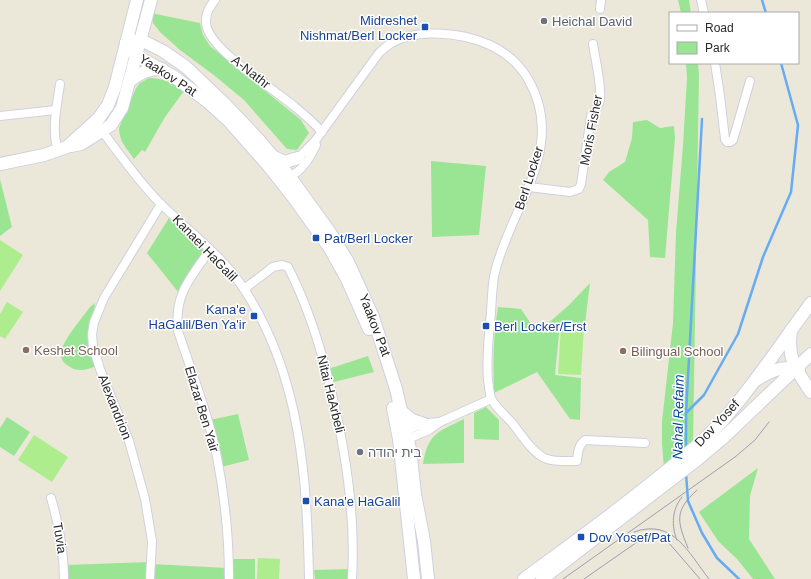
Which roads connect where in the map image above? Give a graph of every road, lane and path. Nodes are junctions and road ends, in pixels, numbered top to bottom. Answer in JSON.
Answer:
{"nodes":[{"id":1,"x":137,"y":0,"type":"edge"},
{"id":2,"x":151,"y":0,"type":"edge"},
{"id":3,"x":215,"y":0,"type":"edge"},
{"id":4,"x":601,"y":0,"type":"edge"},
{"id":5,"x":701,"y":0,"type":"edge"},
{"id":6,"x":600,"y":10,"type":"dead end"},
{"id":7,"x":704,"y":12,"type":"edge"},
{"id":8,"x":146,"y":21,"type":"junction"},
{"id":9,"x":141,"y":40,"type":"junction"},
{"id":10,"x":126,"y":43,"type":"junction"},
{"id":11,"x":593,"y":44,"type":"dead end"},
{"id":12,"x":163,"y":51,"type":"junction"},
{"id":13,"x":137,"y":56,"type":"junction"},
{"id":14,"x":715,"y":64,"type":"edge"},
{"id":15,"x":164,"y":70,"type":"junction"},
{"id":16,"x":131,"y":80,"type":"junction"},
{"id":17,"x":750,"y":81,"type":"dead end"},
{"id":18,"x":60,"y":84,"type":"dead end"},
{"id":19,"x":56,"y":110,"type":"junction"},
{"id":20,"x":0,"y":116,"type":"edge"},
{"id":21,"x":99,"y":127,"type":"junction"},
{"id":22,"x":322,"y":132,"type":"junction"},
{"id":23,"x":63,"y":149,"type":"junction"},
{"id":24,"x":274,"y":157,"type":"junction"},
{"id":25,"x":298,"y":158,"type":"junction"},
{"id":26,"x":0,"y":164,"type":"edge"},
{"id":27,"x":285,"y":175,"type":"junction"},
{"id":28,"x":529,"y":187,"type":"junction"},
{"id":29,"x":161,"y":204,"type":"junction"},
{"id":30,"x":210,"y":250,"type":"junction"},
{"id":31,"x":244,"y":289,"type":"junction"},
{"id":32,"x":811,"y":303,"type":"edge"},
{"id":33,"x":792,"y":329,"type":"junction"},
{"id":34,"x":811,"y":354,"type":"edge"},
{"id":35,"x":796,"y":369,"type":"junction"},
{"id":36,"x":811,"y":379,"type":"edge"},
{"id":37,"x":754,"y":382,"type":"junction"},
{"id":38,"x":811,"y":392,"type":"edge"},
{"id":39,"x":491,"y":399,"type":"junction"},
{"id":40,"x":402,"y":412,"type":"junction"},
{"id":41,"x":440,"y":422,"type":"junction"},
{"id":42,"x":424,"y":424,"type":"junction"},
{"id":43,"x":404,"y":436,"type":"junction"},
{"id":44,"x":645,"y":443,"type":"dead end"},
{"id":45,"x":695,"y":454,"type":"junction"},
{"id":46,"x":660,"y":482,"type":"junction"},
{"id":47,"x":51,"y":498,"type":"dead end"},
{"id":48,"x":64,"y":579,"type":"edge"},
{"id":49,"x":150,"y":579,"type":"edge"},
{"id":50,"x":229,"y":579,"type":"edge"},
{"id":51,"x":309,"y":579,"type":"edge"},
{"id":52,"x":352,"y":579,"type":"edge"},
{"id":53,"x":414,"y":579,"type":"edge"},
{"id":54,"x":428,"y":579,"type":"edge"},
{"id":55,"x":524,"y":579,"type":"edge"},
{"id":56,"x":542,"y":579,"type":"edge"}],
"edges":[{"from":1,"to":10,"type":"main road"},
{"from":2,"to":8,"type":"main road"},
{"from":3,"to":22,"type":"street","name":"A-Nathr"},
{"from":4,"to":6,"type":"street"},
{"from":5,"to":7,"type":"street"},
{"from":8,"to":9,"type":"main road"},
{"from":8,"to":12,"type":"main road"},
{"from":9,"to":10,"type":"main road","name":"Yaakov Pat"},
{"from":9,"to":12,"type":"main road","name":"Yaakov Pat"},
{"from":9,"to":13,"type":"main road"},
{"from":10,"to":13,"type":"main road","name":"Yaakov Pat"},
{"from":10,"to":21,"type":"main road"},
{"from":11,"to":28,"type":"street","name":"Moris Fisher"},
{"from":12,"to":24,"type":"main road","name":"Yaakov Pat"},
{"from":13,"to":15,"type":"main road","name":"Yaakov Pat"},
{"from":13,"to":16,"type":"main road"},
{"from":14,"to":17,"type":"street"},
{"from":15,"to":16,"type":"main road"},
{"from":15,"to":27,"type":"main road","name":"Yaakov Pat"},
{"from":16,"to":21,"type":"main road"},
{"from":18,"to":19,"type":"street"},
{"from":19,"to":20,"type":"street"},
{"from":19,"to":23,"type":"street"},
{"from":21,"to":23,"type":"main road"},
{"from":21,"to":29,"type":"street","name":"Kanaei HaGalil"},
{"from":22,"to":25,"type":"street","name":"Berl Locker"},
{"from":22,"to":27,"type":"street","name":"Berl Locker"},
{"from":22,"to":28,"type":"street","name":"Berl Locker"},
{"from":23,"to":26,"type":"main road"},
{"from":24,"to":25,"type":"main road"},
{"from":24,"to":27,"type":"main road","name":"Yaakov Pat"},
{"from":25,"to":27,"type":"street","name":"Berl Locker"},
{"from":27,"to":40,"type":"main road","name":"Yaakov Pat"},
{"from":27,"to":43,"type":"main road","name":"Yaakov Pat"},
{"from":28,"to":39,"type":"street","name":"Berl Locker"},
{"from":29,"to":30,"type":"street","name":"Kanaei HaGalil"},
{"from":29,"to":49,"type":"street","name":"Alexandrion"},
{"from":30,"to":31,"type":"street","name":"Kanaei HaGalil"},
{"from":30,"to":50,"type":"street","name":"Elazar Ben Yair"},
{"from":31,"to":51,"type":"street","name":"Kanaei HaGalil"},
{"from":31,"to":52,"type":"street","name":"Nitai HaArbeli"},
{"from":32,"to":33,"type":"main road","name":"Dov Yosef"},
{"from":33,"to":35,"type":"main road"},
{"from":33,"to":37,"type":"main road","name":"Dov Yosef"},
{"from":34,"to":35,"type":"main road","name":"Dov Yosef"},
{"from":35,"to":36,"type":"main road"},
{"from":35,"to":37,"type":"main road"},
{"from":35,"to":38,"type":"main road"},
{"from":35,"to":45,"type":"main road","name":"Dov Yosef"},
{"from":37,"to":45,"type":"main road","name":"Dov Yosef"},
{"from":39,"to":41,"type":"street"},
{"from":39,"to":44,"type":"street"},
{"from":40,"to":42,"type":"main road"},
{"from":40,"to":43,"type":"main road","name":"Yaakov Pat"},
{"from":41,"to":42,"type":"street"},
{"from":41,"to":43,"type":"street"},
{"from":42,"to":43,"type":"street"},
{"from":43,"to":53,"type":"main road","name":"Yaakov Pat"},
{"from":43,"to":54,"type":"main road","name":"Yaakov Pat"},
{"from":45,"to":46,"type":"main road","name":"Dov Yosef"},
{"from":46,"to":55,"type":"main road","name":"Dov Yosef"},
{"from":46,"to":56,"type":"main road","name":"Dov Yosef"},
{"from":47,"to":48,"type":"street","name":"Tuvia"}]}
